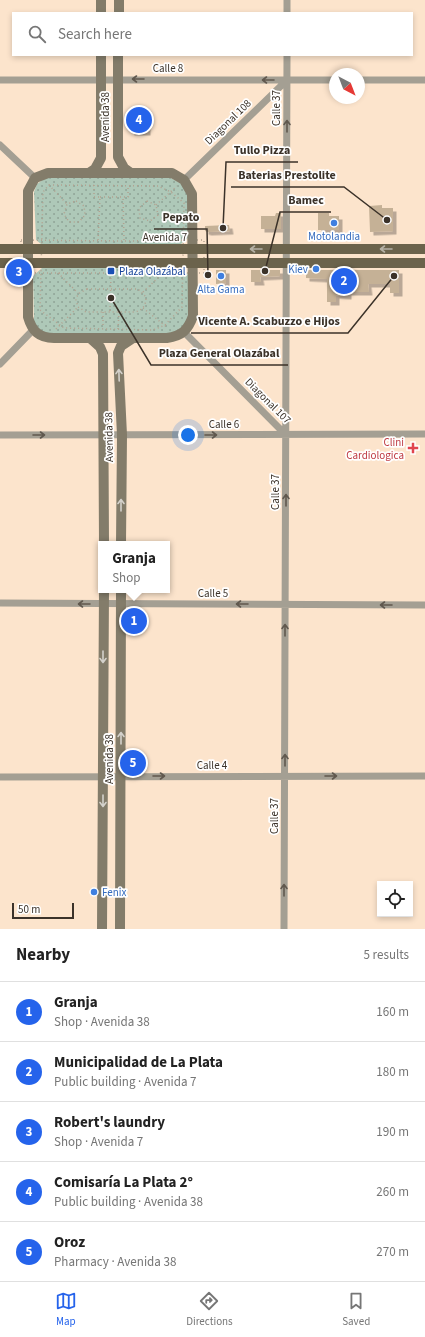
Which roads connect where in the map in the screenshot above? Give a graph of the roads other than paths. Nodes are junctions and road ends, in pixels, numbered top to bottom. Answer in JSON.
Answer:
{"nodes":[{"id":1,"x":101,"y":0,"type":"edge"},
{"id":2,"x":119,"y":0,"type":"edge"},
{"id":3,"x":287,"y":0,"type":"edge"},
{"id":4,"x":101,"y":12,"type":"edge"},
{"id":5,"x":119,"y":12,"type":"edge"},
{"id":6,"x":287,"y":12,"type":"edge"},
{"id":7,"x":101,"y":56,"type":"edge"},
{"id":8,"x":118,"y":56,"type":"edge"},
{"id":9,"x":287,"y":56,"type":"edge"},
{"id":10,"x":101,"y":78,"type":"junction"},
{"id":11,"x":118,"y":79,"type":"junction"},
{"id":12,"x":0,"y":80,"type":"edge"},
{"id":13,"x":287,"y":80,"type":"junction"},
{"id":14,"x":329,"y":80,"type":"edge"},
{"id":15,"x":365,"y":80,"type":"edge"},
{"id":16,"x":425,"y":80,"type":"edge"},
{"id":17,"x":0,"y":145,"type":"edge"},
{"id":18,"x":89,"y":173,"type":"junction"},
{"id":19,"x":131,"y":173,"type":"junction"},
{"id":20,"x":38,"y":176,"type":"junction"},
{"id":21,"x":184,"y":180,"type":"junction"},
{"id":22,"x":286,"y":248,"type":"junction"},
{"id":23,"x":0,"y":249,"type":"edge"},
{"id":24,"x":28,"y":249,"type":"junction"},
{"id":25,"x":192,"y":249,"type":"junction"},
{"id":26,"x":425,"y":249,"type":"edge"},
{"id":27,"x":0,"y":263,"type":"edge"},
{"id":28,"x":286,"y":263,"type":"junction"},
{"id":29,"x":425,"y":263,"type":"edge"},
{"id":30,"x":192,"y":268,"type":"junction"},
{"id":31,"x":25,"y":270,"type":"junction"},
{"id":32,"x":34,"y":330,"type":"junction"},
{"id":33,"x":180,"y":334,"type":"junction"},
{"id":34,"x":90,"y":338,"type":"junction"},
{"id":35,"x":133,"y":338,"type":"junction"},
{"id":36,"x":0,"y":364,"type":"edge"},
{"id":37,"x":425,"y":434,"type":"edge"},
{"id":38,"x":0,"y":435,"type":"edge"},
{"id":39,"x":104,"y":435,"type":"junction"},
{"id":40,"x":122,"y":435,"type":"junction"},
{"id":41,"x":286,"y":435,"type":"junction"},
{"id":42,"x":104,"y":541,"type":"edge"},
{"id":43,"x":121,"y":541,"type":"edge"},
{"id":44,"x":104,"y":593,"type":"edge"},
{"id":45,"x":121,"y":593,"type":"edge"},
{"id":46,"x":0,"y":603,"type":"edge"},
{"id":47,"x":104,"y":604,"type":"junction"},
{"id":48,"x":121,"y":604,"type":"junction"},
{"id":49,"x":285,"y":604,"type":"junction"},
{"id":50,"x":425,"y":605,"type":"edge"},
{"id":51,"x":120,"y":776,"type":"junction"},
{"id":52,"x":285,"y":776,"type":"junction"},
{"id":53,"x":425,"y":776,"type":"edge"},
{"id":54,"x":0,"y":777,"type":"edge"},
{"id":55,"x":103,"y":777,"type":"junction"},
{"id":56,"x":102,"y":929,"type":"edge"},
{"id":57,"x":120,"y":929,"type":"edge"},
{"id":58,"x":284,"y":929,"type":"edge"}],
"edges":[{"from":1,"to":4,"type":"main road"},
{"from":2,"to":5,"type":"main road"},
{"from":3,"to":6,"type":"street"},
{"from":7,"to":10,"type":"main road","name":"Avenida 38"},
{"from":8,"to":11,"type":"main road","name":"Avenida 38"},
{"from":9,"to":13,"type":"street","name":"Calle 37"},
{"from":10,"to":11,"type":"street","name":"Calle 8"},
{"from":10,"to":12,"type":"street","name":"Calle 8"},
{"from":10,"to":18,"type":"main road","name":"Avenida 38"},
{"from":13,"to":11,"type":"street","name":"Calle 8","one_way":true},
{"from":11,"to":19,"type":"main road","name":"Avenida 38"},
{"from":13,"to":14,"type":"street","name":"Calle 8"},
{"from":13,"to":21,"type":"street","name":"Diagonal 108"},
{"from":22,"to":13,"type":"street","name":"Calle 37","one_way":true},
{"from":15,"to":16,"type":"street"},
{"from":17,"to":20,"type":"street"},
{"from":18,"to":19,"type":"main road"},
{"from":18,"to":20,"type":"main road"},
{"from":19,"to":21,"type":"main road"},
{"from":20,"to":24,"type":"main road"},
{"from":21,"to":25,"type":"main road"},
{"from":22,"to":25,"type":"main road","name":"Avenida 7","one_way":true},
{"from":26,"to":22,"type":"main road","name":"Avenida 7","one_way":true},
{"from":22,"to":28,"type":"street","name":"Calle 37"},
{"from":23,"to":24,"type":"main road","name":"Avenida 7"},
{"from":24,"to":25,"type":"main road","name":"Avenida 7"},
{"from":24,"to":31,"type":"main road"},
{"from":25,"to":30,"type":"main road"},
{"from":27,"to":31,"type":"main road"},
{"from":28,"to":29,"type":"main road"},
{"from":28,"to":30,"type":"main road"},
{"from":28,"to":41,"type":"street","name":"Calle 37"},
{"from":30,"to":31,"type":"main road"},
{"from":30,"to":33,"type":"main road"},
{"from":31,"to":32,"type":"main road"},
{"from":32,"to":34,"type":"main road"},
{"from":32,"to":36,"type":"street"},
{"from":33,"to":35,"type":"main road"},
{"from":33,"to":41,"type":"street","name":"Diagonal 107"},
{"from":34,"to":35,"type":"main road"},
{"from":34,"to":39,"type":"main road","name":"Avenida 38"},
{"from":40,"to":35,"type":"main road","name":"Avenida 38","one_way":true},
{"from":37,"to":41,"type":"street","name":"Calle 6"},
{"from":38,"to":39,"type":"street","name":"Calle 6","one_way":true},
{"from":39,"to":40,"type":"street","name":"Calle 6"},
{"from":39,"to":42,"type":"main road","name":"Avenida 38"},
{"from":40,"to":41,"type":"street","name":"Calle 6","one_way":true},
{"from":43,"to":40,"type":"main road","name":"Avenida 38","one_way":true},
{"from":49,"to":41,"type":"street","name":"Calle 37","one_way":true},
{"from":44,"to":47,"type":"main road","name":"Avenida 38"},
{"from":45,"to":48,"type":"main road","name":"Avenida 38"},
{"from":47,"to":46,"type":"street","name":"Calle 5","one_way":true},
{"from":47,"to":48,"type":"street","name":"Calle 5"},
{"from":47,"to":55,"type":"main road","name":"Avenida 38","one_way":true},
{"from":49,"to":48,"type":"street","name":"Calle 5","one_way":true},
{"from":51,"to":48,"type":"main road","name":"Avenida 38","one_way":true},
{"from":50,"to":49,"type":"street","name":"Calle 5","one_way":true},
{"from":52,"to":49,"type":"street","name":"Calle 37","one_way":true},
{"from":51,"to":52,"type":"street","name":"Calle 4","one_way":true},
{"from":51,"to":55,"type":"street","name":"Calle 4"},
{"from":51,"to":57,"type":"main road","name":"Avenida 38"},
{"from":52,"to":53,"type":"street","name":"Calle 4","one_way":true},
{"from":58,"to":52,"type":"street","name":"Calle 37","one_way":true},
{"from":54,"to":55,"type":"street","name":"Calle 4"},
{"from":55,"to":56,"type":"main road","name":"Avenida 38","one_way":true}]}
